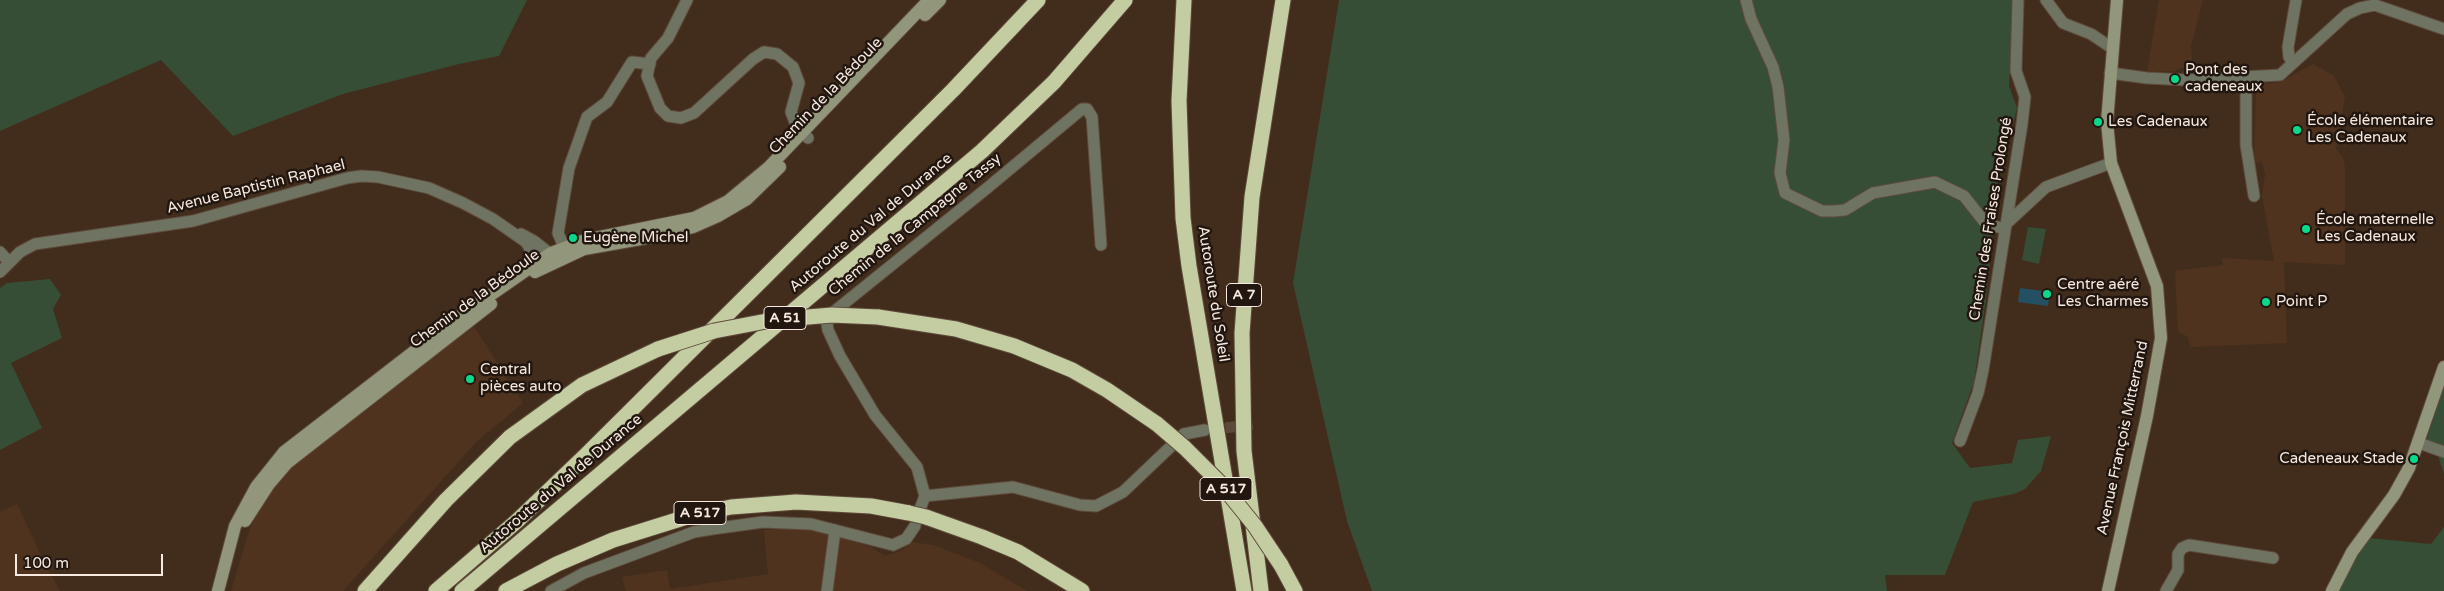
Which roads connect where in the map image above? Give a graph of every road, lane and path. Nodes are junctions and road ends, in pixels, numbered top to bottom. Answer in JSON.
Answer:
{"nodes":[{"id":1,"x":687,"y":0,"type":"edge"},
{"id":2,"x":929,"y":0,"type":"edge"},
{"id":3,"x":940,"y":0,"type":"edge"},
{"id":4,"x":1038,"y":0,"type":"edge"},
{"id":5,"x":1125,"y":0,"type":"edge"},
{"id":6,"x":1184,"y":0,"type":"edge"},
{"id":7,"x":1283,"y":0,"type":"edge"},
{"id":8,"x":1746,"y":0,"type":"edge"},
{"id":9,"x":2018,"y":0,"type":"edge"},
{"id":10,"x":2046,"y":0,"type":"edge"},
{"id":11,"x":2117,"y":0,"type":"edge"},
{"id":12,"x":2296,"y":0,"type":"edge"},
{"id":13,"x":2396,"y":6,"type":"edge"},
{"id":14,"x":2444,"y":29,"type":"edge"},
{"id":15,"x":2112,"y":48,"type":"junction"},
{"id":16,"x":2293,"y":62,"type":"junction"},
{"id":17,"x":650,"y":64,"type":"junction"},
{"id":18,"x":2110,"y":73,"type":"junction"},
{"id":19,"x":2246,"y":78,"type":"junction"},
{"id":20,"x":806,"y":135,"type":"junction"},
{"id":21,"x":2111,"y":164,"type":"junction"},
{"id":22,"x":2254,"y":196,"type":"dead end"},
{"id":23,"x":2006,"y":226,"type":"junction"},
{"id":24,"x":506,"y":227,"type":"junction"},
{"id":25,"x":1101,"y":245,"type":"dead end"},
{"id":26,"x":564,"y":247,"type":"junction"},
{"id":27,"x":0,"y":252,"type":"edge"},
{"id":28,"x":555,"y":256,"type":"junction"},
{"id":29,"x":9,"y":262,"type":"junction"},
{"id":30,"x":540,"y":264,"type":"junction"},
{"id":31,"x":0,"y":272,"type":"edge"},
{"id":32,"x":2444,"y":367,"type":"edge"},
{"id":33,"x":1205,"y":430,"type":"tunnel mouth"},
{"id":34,"x":1960,"y":441,"type":"dead end"},
{"id":35,"x":2419,"y":443,"type":"junction"},
{"id":36,"x":2444,"y":452,"type":"edge"},
{"id":37,"x":925,"y":496,"type":"junction"},
{"id":38,"x":917,"y":516,"type":"junction"},
{"id":39,"x":835,"y":530,"type":"junction"},
{"id":40,"x":2273,"y":558,"type":"dead end"},
{"id":41,"x":218,"y":591,"type":"edge"},
{"id":42,"x":365,"y":591,"type":"edge"},
{"id":43,"x":436,"y":591,"type":"edge"},
{"id":44,"x":462,"y":591,"type":"edge"},
{"id":45,"x":506,"y":591,"type":"edge"},
{"id":46,"x":551,"y":591,"type":"edge"},
{"id":47,"x":827,"y":591,"type":"edge"},
{"id":48,"x":1082,"y":591,"type":"edge"},
{"id":49,"x":1244,"y":591,"type":"edge"},
{"id":50,"x":1261,"y":591,"type":"edge"},
{"id":51,"x":1295,"y":591,"type":"edge"},
{"id":52,"x":2108,"y":591,"type":"edge"},
{"id":53,"x":2166,"y":591,"type":"edge"},
{"id":54,"x":2332,"y":591,"type":"edge"}],
"edges":[{"from":1,"to":17,"type":"street"},
{"from":2,"to":20,"type":"street","name":"Chemin de la Bédoule"},
{"from":3,"to":20,"type":"street","name":"Chemin de la Bédoule"},
{"from":4,"to":43,"type":"highway","name":"Autoroute du Val de Durance","number":"A 51"},
{"from":5,"to":44,"type":"highway","name":"Autoroute du Val de Durance","number":"A 51"},
{"from":6,"to":49,"type":"highway","name":"Autoroute du Soleil"},
{"from":7,"to":50,"type":"highway","name":"Autoroute du Soleil","number":"A 7"},
{"from":8,"to":23,"type":"street"},
{"from":9,"to":23,"type":"street","name":"Chemin des Fraises Prolongé"},
{"from":10,"to":15,"type":"street"},
{"from":11,"to":15,"type":"street","name":"Avenue François Mitterrand"},
{"from":12,"to":16,"type":"street"},
{"from":13,"to":14,"type":"street"},
{"from":13,"to":16,"type":"street"},
{"from":15,"to":18,"type":"street","name":"Avenue François Mitterrand"},
{"from":16,"to":19,"type":"street"},
{"from":17,"to":20,"type":"street"},
{"from":17,"to":26,"type":"street"},
{"from":18,"to":19,"type":"street"},
{"from":18,"to":21,"type":"street","name":"Avenue François Mitterrand"},
{"from":19,"to":22,"type":"street"},
{"from":20,"to":26,"type":"street","name":"Chemin de la Bédoule"},
{"from":20,"to":28,"type":"street","name":"Chemin de la Bédoule"},
{"from":21,"to":23,"type":"street"},
{"from":21,"to":52,"type":"street","name":"Avenue François Mitterrand"},
{"from":23,"to":34,"type":"street","name":"Chemin des Fraises Prolongé"},
{"from":24,"to":28,"type":"street","name":"Avenue Baptistin Raphael"},
{"from":24,"to":29,"type":"street","name":"Avenue Baptistin Raphael"},
{"from":24,"to":30,"type":"street","name":"Avenue Baptistin Raphael"},
{"from":25,"to":37,"type":"street","name":"Chemin de la Campagne Tassy"},
{"from":26,"to":28,"type":"street","name":"Chemin de la Bédoule"},
{"from":27,"to":29,"type":"street"},
{"from":28,"to":30,"type":"street","name":"Chemin de la Bédoule"},
{"from":29,"to":31,"type":"street","name":"Avenue Baptistin Raphael"},
{"from":30,"to":41,"type":"street","name":"Chemin de la Bédoule"},
{"from":32,"to":35,"type":"street"},
{"from":33,"to":37,"type":"street"},
{"from":35,"to":36,"type":"street"},
{"from":35,"to":54,"type":"street"},
{"from":37,"to":38,"type":"street"},
{"from":38,"to":39,"type":"street"},
{"from":38,"to":45,"type":"highway","number":"A 517"},
{"from":38,"to":48,"type":"highway","number":"A 517"},
{"from":39,"to":46,"type":"street"},
{"from":39,"to":47,"type":"street"},
{"from":40,"to":53,"type":"street"},
{"from":42,"to":51,"type":"highway","number":"A 517","bridge":true}]}
